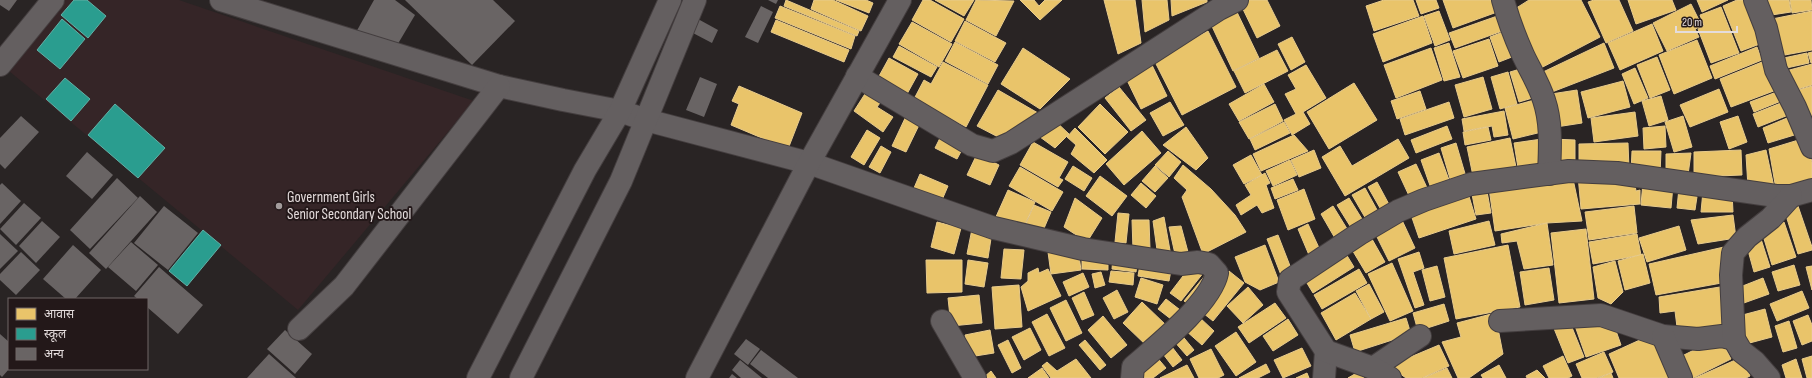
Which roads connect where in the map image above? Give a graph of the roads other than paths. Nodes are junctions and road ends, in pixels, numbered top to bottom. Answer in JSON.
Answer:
{"nodes":[{"id":1,"x":54,"y":0,"type":"edge"},
{"id":2,"x":220,"y":0,"type":"edge"},
{"id":3,"x":670,"y":0,"type":"edge"},
{"id":4,"x":695,"y":0,"type":"edge"},
{"id":5,"x":900,"y":0,"type":"edge"},
{"id":6,"x":1237,"y":0,"type":"edge"},
{"id":7,"x":1503,"y":0,"type":"edge"},
{"id":8,"x":1755,"y":0,"type":"edge"},
{"id":9,"x":0,"y":65,"type":"edge"},
{"id":10,"x":857,"y":76,"type":"junction"},
{"id":11,"x":499,"y":86,"type":"junction"},
{"id":12,"x":620,"y":110,"type":"junction"},
{"id":13,"x":646,"y":120,"type":"junction"},
{"id":14,"x":1812,"y":147,"type":"edge"},
{"id":15,"x":809,"y":162,"type":"junction"},
{"id":16,"x":1549,"y":174,"type":"junction"},
{"id":17,"x":1812,"y":190,"type":"edge"},
{"id":18,"x":1791,"y":196,"type":"junction"},
{"id":19,"x":942,"y":320,"type":"dead end"},
{"id":20,"x":1500,"y":321,"type":"dead end"},
{"id":21,"x":298,"y":329,"type":"dead end"},
{"id":22,"x":1420,"y":336,"type":"dead end"},
{"id":23,"x":1663,"y":336,"type":"junction"},
{"id":24,"x":1734,"y":339,"type":"junction"},
{"id":25,"x":1326,"y":351,"type":"junction"},
{"id":26,"x":1382,"y":373,"type":"edge"},
{"id":27,"x":527,"y":374,"type":"edge"},
{"id":28,"x":478,"y":378,"type":"edge"},
{"id":29,"x":697,"y":378,"type":"edge"},
{"id":30,"x":975,"y":378,"type":"edge"},
{"id":31,"x":1132,"y":378,"type":"edge"},
{"id":32,"x":1324,"y":378,"type":"edge"},
{"id":33,"x":1680,"y":378,"type":"edge"},
{"id":34,"x":1769,"y":378,"type":"edge"}],
"edges":[{"from":1,"to":9,"type":"street"},
{"from":2,"to":11,"type":"street"},
{"from":3,"to":12,"type":"street"},
{"from":4,"to":13,"type":"street"},
{"from":5,"to":10,"type":"street"},
{"from":6,"to":10,"type":"street"},
{"from":7,"to":16,"type":"street"},
{"from":8,"to":14,"type":"street"},
{"from":10,"to":15,"type":"street"},
{"from":11,"to":12,"type":"street"},
{"from":11,"to":21,"type":"street"},
{"from":12,"to":13,"type":"street"},
{"from":12,"to":28,"type":"street"},
{"from":13,"to":15,"type":"street"},
{"from":13,"to":27,"type":"street"},
{"from":15,"to":29,"type":"street"},
{"from":15,"to":31,"type":"street"},
{"from":16,"to":18,"type":"street"},
{"from":16,"to":25,"type":"street"},
{"from":17,"to":18,"type":"street"},
{"from":18,"to":24,"type":"street"},
{"from":19,"to":30,"type":"street"},
{"from":20,"to":23,"type":"street"},
{"from":22,"to":26,"type":"street"},
{"from":23,"to":24,"type":"street"},
{"from":23,"to":33,"type":"street"},
{"from":24,"to":34,"type":"street"},
{"from":25,"to":26,"type":"street"},
{"from":25,"to":32,"type":"street"}]}
